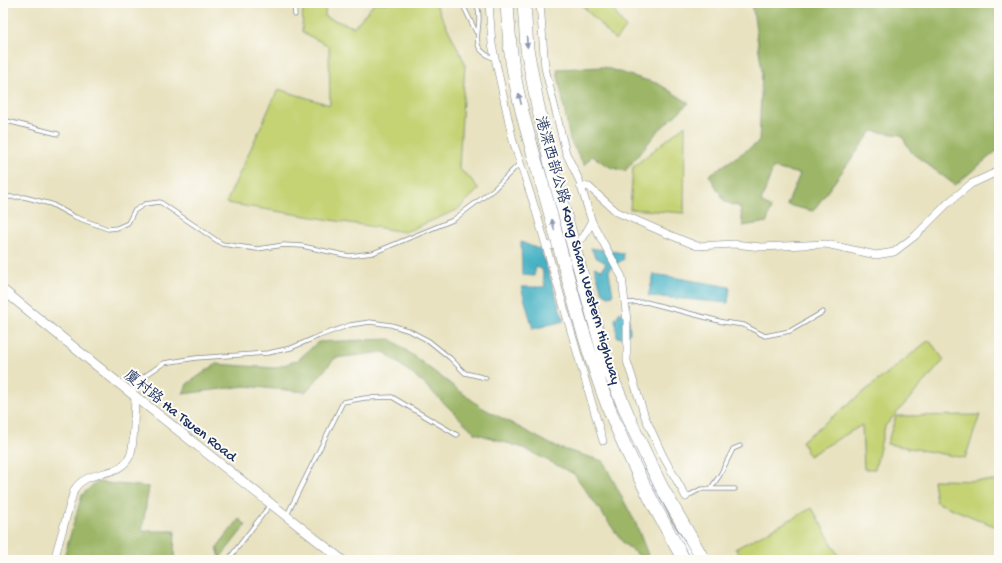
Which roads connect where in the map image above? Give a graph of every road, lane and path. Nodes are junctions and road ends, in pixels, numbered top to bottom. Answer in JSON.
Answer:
{"nodes":[{"id":1,"x":294,"y":3,"type":"edge"},
{"id":2,"x":462,"y":3,"type":"edge"},
{"id":3,"x":477,"y":3,"type":"edge"},
{"id":4,"x":489,"y":3,"type":"edge"},
{"id":5,"x":507,"y":3,"type":"edge"},
{"id":6,"x":524,"y":3,"type":"edge"},
{"id":7,"x":540,"y":3,"type":"edge"},
{"id":8,"x":295,"y":14,"type":"dead end"},
{"id":9,"x":477,"y":33,"type":"junction"},
{"id":10,"x":495,"y":59,"type":"junction"},
{"id":11,"x":3,"y":120,"type":"edge"},
{"id":12,"x":58,"y":134,"type":"dead end"},
{"id":13,"x":519,"y":164,"type":"junction"},
{"id":14,"x":999,"y":171,"type":"edge"},
{"id":15,"x":580,"y":186,"type":"junction"},
{"id":16,"x":3,"y":196,"type":"edge"},
{"id":17,"x":592,"y":222,"type":"junction"},
{"id":18,"x":563,"y":245,"type":"junction"},
{"id":19,"x":546,"y":246,"type":"junction"},
{"id":20,"x":3,"y":290,"type":"edge"},
{"id":21,"x":626,"y":303,"type":"junction"},
{"id":22,"x":823,"y":312,"type":"dead end"},
{"id":23,"x":486,"y":378,"type":"dead end"},
{"id":24,"x":603,"y":378,"type":"dead end"},
{"id":25,"x":135,"y":397,"type":"junction"},
{"id":26,"x":612,"y":399,"type":"dead end"},
{"id":27,"x":457,"y":435,"type":"dead end"},
{"id":28,"x":603,"y":442,"type":"dead end"},
{"id":29,"x":740,"y":446,"type":"dead end"},
{"id":30,"x":711,"y":488,"type":"junction"},
{"id":31,"x":735,"y":488,"type":"dead end"},
{"id":32,"x":686,"y":497,"type":"joint"},
{"id":33,"x":271,"y":504,"type":"junction"},
{"id":34,"x":286,"y":516,"type":"junction"},
{"id":35,"x":698,"y":558,"type":"edge"},
{"id":36,"x":54,"y":560,"type":"edge"},
{"id":37,"x":228,"y":560,"type":"edge"},
{"id":38,"x":342,"y":560,"type":"edge"},
{"id":39,"x":684,"y":560,"type":"edge"}],
"edges":[{"from":1,"to":8,"type":"lane"},
{"from":2,"to":9,"type":"lane"},
{"from":3,"to":9,"type":"lane"},
{"from":4,"to":10,"type":"street"},
{"from":39,"to":5,"type":"highway","name":"港深西部公路 Kong Sham Western Highway","one_way":true,"bridge":true},
{"from":6,"to":35,"type":"highway","name":"港深西部公路 Kong Sham Western Highway","one_way":true,"bridge":true},
{"from":7,"to":15,"type":"street"},
{"from":9,"to":10,"type":"lane"},
{"from":10,"to":13,"type":"street"},
{"from":11,"to":12,"type":"lane"},
{"from":13,"to":16,"type":"lane"},
{"from":13,"to":19,"type":"street"},
{"from":14,"to":15,"type":"street"},
{"from":15,"to":17,"type":"street"},
{"from":17,"to":18,"type":"street"},
{"from":17,"to":21,"type":"street"},
{"from":18,"to":19,"type":"street"},
{"from":18,"to":24,"type":"lane"},
{"from":19,"to":28,"type":"street"},
{"from":20,"to":25,"type":"street","name":"廈村路 Ha Tsuen Road"},
{"from":21,"to":22,"type":"lane"},
{"from":21,"to":32,"type":"street"},
{"from":23,"to":25,"type":"lane"},
{"from":25,"to":33,"type":"street","name":"廈村路 Ha Tsuen Road"},
{"from":25,"to":36,"type":"street"},
{"from":26,"to":35,"type":"lane"},
{"from":27,"to":34,"type":"lane"},
{"from":29,"to":30,"type":"lane"},
{"from":30,"to":31,"type":"lane"},
{"from":30,"to":32,"type":"lane"},
{"from":33,"to":34,"type":"street","name":"廈村路 Ha Tsuen Road"},
{"from":33,"to":37,"type":"lane"},
{"from":34,"to":38,"type":"street","name":"廈村路 Ha Tsuen Road"}]}
